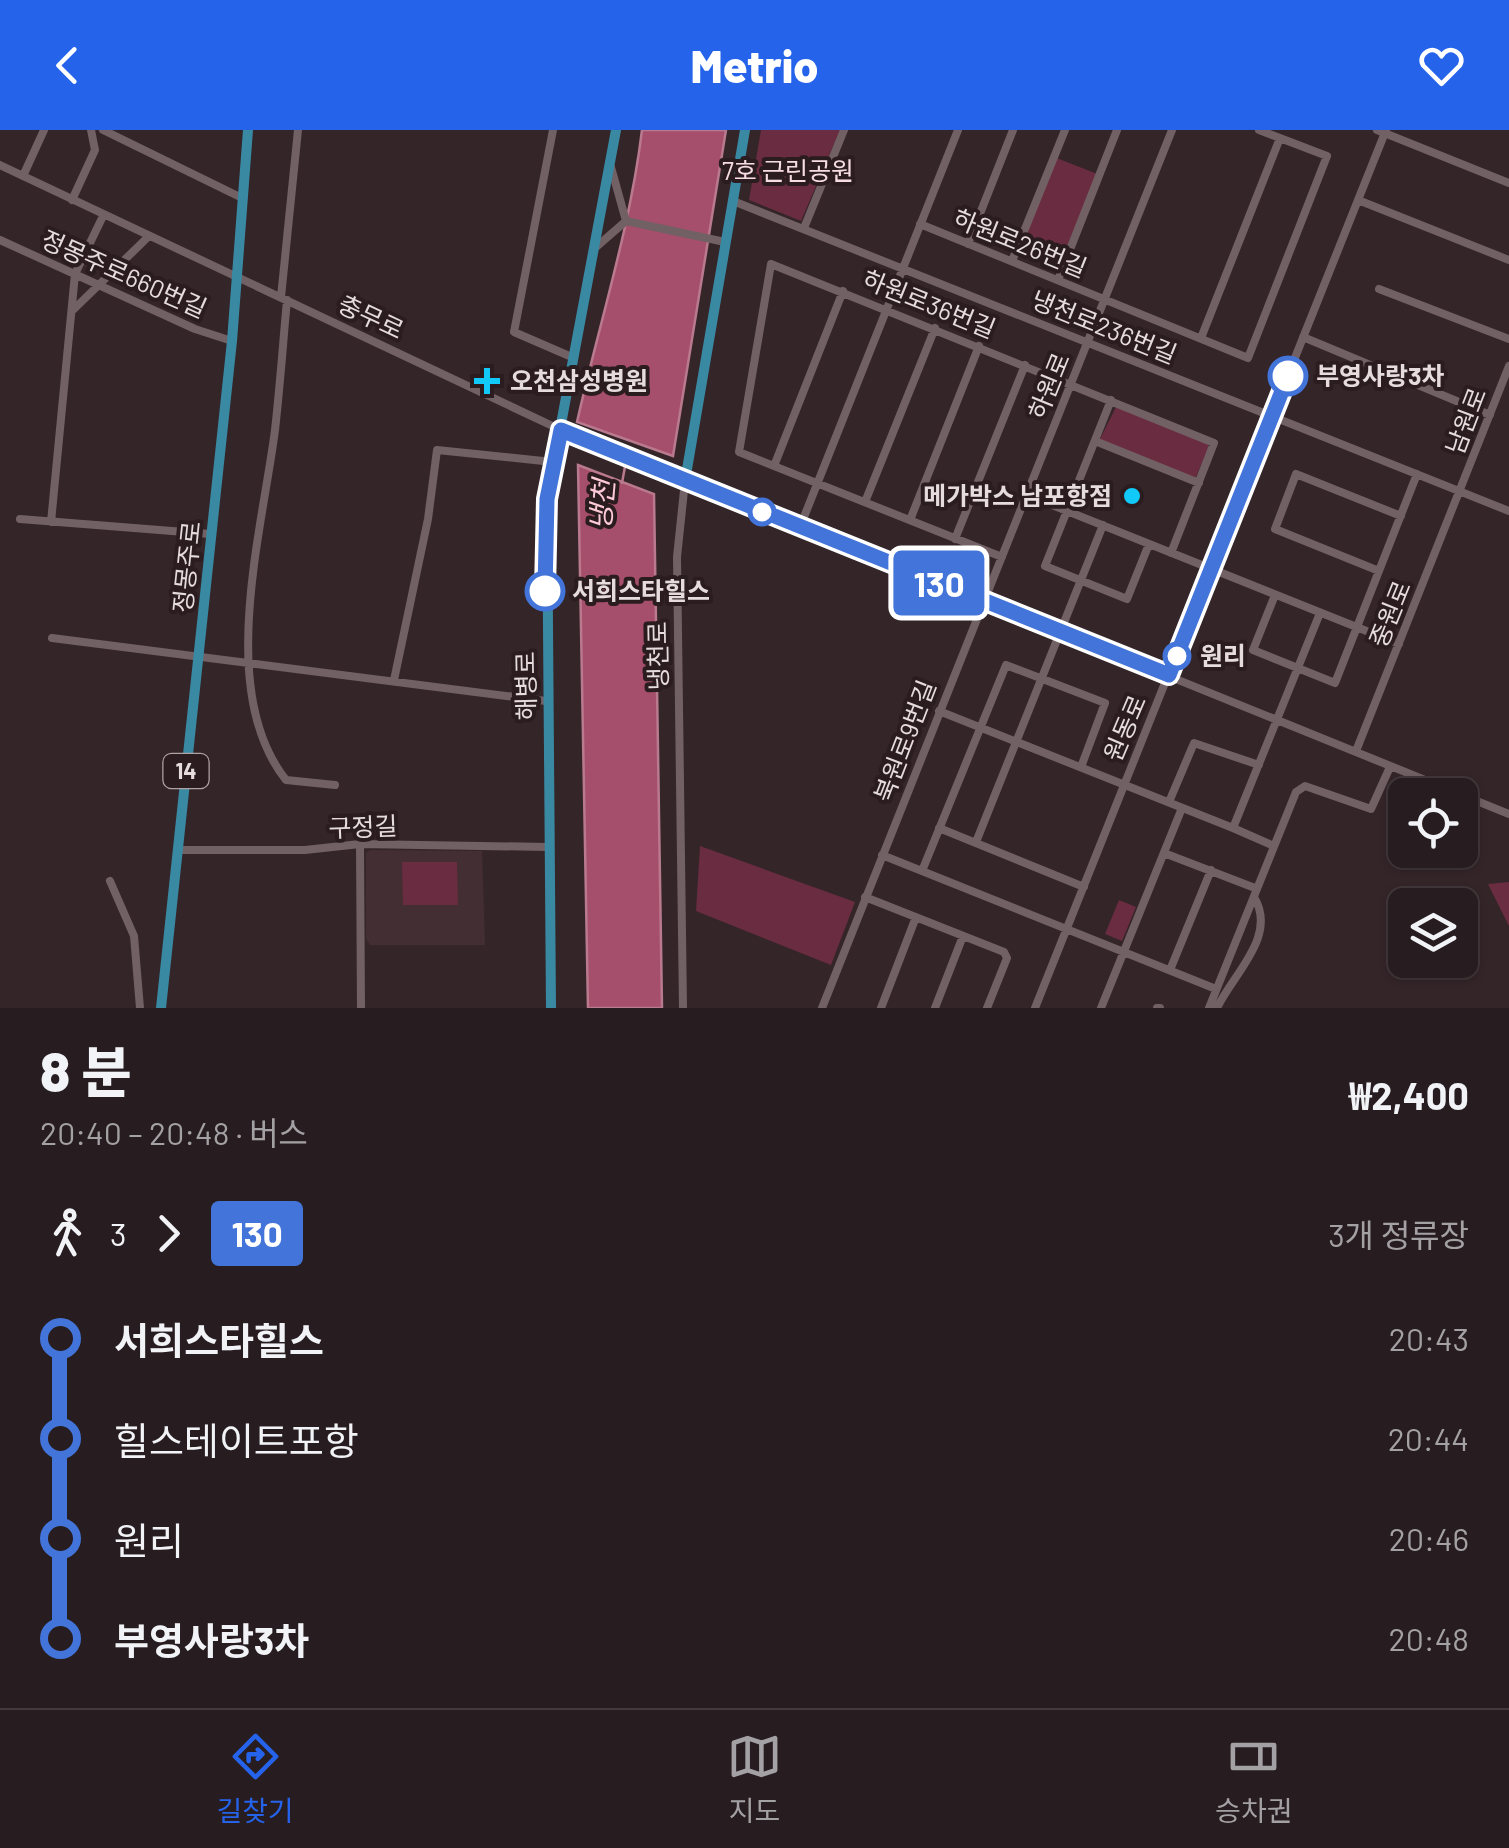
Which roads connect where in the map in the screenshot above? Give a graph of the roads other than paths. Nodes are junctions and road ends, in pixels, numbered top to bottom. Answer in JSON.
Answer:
{"nodes":[{"id":1,"x":44,"y":130,"type":"edge"},
{"id":2,"x":92,"y":130,"type":"edge"},
{"id":3,"x":103,"y":130,"type":"edge"},
{"id":4,"x":248,"y":130,"type":"edge"},
{"id":5,"x":298,"y":130,"type":"edge"},
{"id":6,"x":554,"y":130,"type":"edge"},
{"id":7,"x":616,"y":130,"type":"edge"},
{"id":8,"x":744,"y":130,"type":"edge"},
{"id":9,"x":844,"y":130,"type":"edge"},
{"id":10,"x":958,"y":130,"type":"edge"},
{"id":11,"x":1013,"y":130,"type":"edge"},
{"id":12,"x":1065,"y":130,"type":"edge"},
{"id":13,"x":1118,"y":130,"type":"edge"},
{"id":14,"x":1172,"y":130,"type":"edge"},
{"id":15,"x":1260,"y":130,"type":"edge"},
{"id":16,"x":1383,"y":131,"type":"edge"},
{"id":17,"x":1280,"y":138,"type":"junction"},
{"id":18,"x":610,"y":163,"type":"junction"},
{"id":19,"x":0,"y":165,"type":"edge"},
{"id":20,"x":23,"y":176,"type":"junction"},
{"id":21,"x":1509,"y":183,"type":"edge"},
{"id":22,"x":240,"y":198,"type":"junction"},
{"id":23,"x":72,"y":200,"type":"junction"},
{"id":24,"x":1358,"y":200,"type":"junction"},
{"id":25,"x":732,"y":201,"type":"junction"},
{"id":26,"x":103,"y":216,"type":"junction"},
{"id":27,"x":627,"y":221,"type":"junction"},
{"id":28,"x":920,"y":224,"type":"junction"},
{"id":29,"x":804,"y":228,"type":"junction"},
{"id":30,"x":148,"y":236,"type":"junction"},
{"id":31,"x":0,"y":240,"type":"edge"},
{"id":32,"x":719,"y":241,"type":"junction"},
{"id":33,"x":968,"y":244,"type":"junction"},
{"id":34,"x":594,"y":248,"type":"junction"},
{"id":35,"x":1509,"y":260,"type":"edge"},
{"id":36,"x":1012,"y":261,"type":"junction"},
{"id":37,"x":903,"y":267,"type":"junction"},
{"id":38,"x":76,"y":274,"type":"junction"},
{"id":39,"x":237,"y":276,"type":"junction"},
{"id":40,"x":1058,"y":280,"type":"junction"},
{"id":41,"x":98,"y":285,"type":"junction"},
{"id":42,"x":1379,"y":289,"type":"dead end"},
{"id":43,"x":843,"y":291,"type":"junction"},
{"id":44,"x":284,"y":298,"type":"junction"},
{"id":45,"x":1105,"y":299,"type":"junction"},
{"id":46,"x":887,"y":309,"type":"junction"},
{"id":47,"x":72,"y":311,"type":"junction"},
{"id":48,"x":935,"y":328,"type":"junction"},
{"id":49,"x":1201,"y":338,"type":"junction"},
{"id":50,"x":1303,"y":338,"type":"junction"},
{"id":51,"x":1509,"y":340,"type":"edge"},
{"id":52,"x":232,"y":341,"type":"junction"},
{"id":53,"x":1088,"y":342,"type":"junction"},
{"id":54,"x":980,"y":346,"type":"junction"},
{"id":55,"x":574,"y":358,"type":"junction"},
{"id":56,"x":1025,"y":365,"type":"junction"},
{"id":57,"x":1509,"y":366,"type":"edge"},
{"id":58,"x":1071,"y":384,"type":"junction"},
{"id":59,"x":1112,"y":400,"type":"junction"},
{"id":60,"x":1490,"y":415,"type":"junction"},
{"id":61,"x":1272,"y":417,"type":"junction"},
{"id":62,"x":561,"y":430,"type":"junction"},
{"id":63,"x":1095,"y":441,"type":"junction"},
{"id":64,"x":553,"y":462,"type":"junction"},
{"id":65,"x":774,"y":466,"type":"junction"},
{"id":66,"x":1417,"y":474,"type":"junction"},
{"id":67,"x":685,"y":481,"type":"junction"},
{"id":68,"x":818,"y":482,"type":"junction"},
{"id":69,"x":1198,"y":483,"type":"junction"},
{"id":70,"x":1461,"y":491,"type":"junction"},
{"id":71,"x":1027,"y":495,"type":"junction"},
{"id":72,"x":866,"y":502,"type":"junction"},
{"id":73,"x":1509,"y":510,"type":"edge"},
{"id":74,"x":1067,"y":511,"type":"junction"},
{"id":75,"x":1401,"y":516,"type":"junction"},
{"id":76,"x":20,"y":519,"type":"dead end"},
{"id":77,"x":910,"y":520,"type":"junction"},
{"id":78,"x":51,"y":522,"type":"junction"},
{"id":79,"x":1103,"y":525,"type":"junction"},
{"id":80,"x":800,"y":527,"type":"junction"},
{"id":81,"x":210,"y":534,"type":"junction"},
{"id":82,"x":955,"y":538,"type":"junction"},
{"id":83,"x":1150,"y":544,"type":"junction"},
{"id":84,"x":1171,"y":553,"type":"junction"},
{"id":85,"x":1002,"y":558,"type":"junction"},
{"id":86,"x":1212,"y":569,"type":"junction"},
{"id":87,"x":1379,"y":571,"type":"junction"},
{"id":88,"x":1080,"y":580,"type":"junction"},
{"id":89,"x":1275,"y":594,"type":"junction"},
{"id":90,"x":982,"y":600,"type":"junction"},
{"id":91,"x":1320,"y":613,"type":"junction"},
{"id":92,"x":1357,"y":628,"type":"junction"},
{"id":93,"x":1060,"y":631,"type":"junction"},
{"id":94,"x":52,"y":638,"type":"dead end"},
{"id":95,"x":1399,"y":644,"type":"junction"},
{"id":96,"x":198,"y":658,"type":"junction"},
{"id":97,"x":248,"y":663,"type":"junction"},
{"id":98,"x":1298,"y":668,"type":"junction"},
{"id":99,"x":1169,"y":675,"type":"junction"},
{"id":100,"x":1042,"y":676,"type":"junction"},
{"id":101,"x":394,"y":680,"type":"junction"},
{"id":102,"x":546,"y":702,"type":"junction"},
{"id":103,"x":939,"y":711,"type":"junction"},
{"id":104,"x":1278,"y":719,"type":"junction"},
{"id":105,"x":978,"y":726,"type":"junction"},
{"id":106,"x":1016,"y":741,"type":"junction"},
{"id":107,"x":1356,"y":751,"type":"junction"},
{"id":108,"x":1259,"y":766,"type":"junction"},
{"id":109,"x":1081,"y":767,"type":"junction"},
{"id":110,"x":1390,"y":767,"type":"junction"},
{"id":111,"x":1124,"y":784,"type":"junction"},
{"id":112,"x":335,"y":785,"type":"dead end"},
{"id":113,"x":1170,"y":802,"type":"junction"},
{"id":114,"x":1182,"y":808,"type":"junction"},
{"id":115,"x":1509,"y":814,"type":"edge"},
{"id":116,"x":940,"y":828,"type":"junction"},
{"id":117,"x":1233,"y":828,"type":"junction"},
{"id":118,"x":976,"y":842,"type":"junction"},
{"id":119,"x":360,"y":844,"type":"junction"},
{"id":120,"x":1274,"y":846,"type":"junction"},
{"id":121,"x":548,"y":847,"type":"junction"},
{"id":122,"x":179,"y":850,"type":"junction"},
{"id":123,"x":1164,"y":852,"type":"junction"},
{"id":124,"x":882,"y":855,"type":"junction"},
{"id":125,"x":1211,"y":870,"type":"junction"},
{"id":126,"x":922,"y":871,"type":"junction"},
{"id":127,"x":110,"y":881,"type":"dead end"},
{"id":128,"x":1084,"y":886,"type":"junction"},
{"id":129,"x":1255,"y":892,"type":"junction"},
{"id":130,"x":865,"y":897,"type":"junction"},
{"id":131,"x":916,"y":918,"type":"junction"},
{"id":132,"x":1065,"y":929,"type":"junction"},
{"id":133,"x":963,"y":936,"type":"junction"},
{"id":134,"x":1123,"y":952,"type":"junction"},
{"id":135,"x":1170,"y":970,"type":"junction"},
{"id":136,"x":1216,"y":989,"type":"junction"},
{"id":137,"x":140,"y":1008,"type":"edge"},
{"id":138,"x":161,"y":1008,"type":"edge"},
{"id":139,"x":362,"y":1008,"type":"edge"},
{"id":140,"x":551,"y":1008,"type":"edge"},
{"id":141,"x":683,"y":1008,"type":"edge"},
{"id":142,"x":822,"y":1008,"type":"edge"},
{"id":143,"x":881,"y":1008,"type":"edge"},
{"id":144,"x":935,"y":1008,"type":"edge"},
{"id":145,"x":987,"y":1008,"type":"edge"},
{"id":146,"x":1036,"y":1008,"type":"edge"},
{"id":147,"x":1101,"y":1008,"type":"edge"},
{"id":148,"x":1209,"y":1008,"type":"edge"},
{"id":149,"x":1217,"y":1008,"type":"edge"}],
"edges":[{"from":1,"to":20,"type":"street"},
{"from":2,"to":23,"type":"street"},
{"from":3,"to":22,"type":"street"},
{"from":4,"to":22,"type":"main road","name":"정몽주로","number":"14"},
{"from":5,"to":44,"type":"street"},
{"from":6,"to":55,"type":"street"},
{"from":7,"to":18,"type":"main road","name":"해병로"},
{"from":8,"to":25,"type":"main road","name":"냉천로"},
{"from":9,"to":29,"type":"street"},
{"from":10,"to":28,"type":"street"},
{"from":11,"to":33,"type":"street"},
{"from":12,"to":36,"type":"street"},
{"from":13,"to":40,"type":"street"},
{"from":14,"to":45,"type":"street","name":"하원로"},
{"from":15,"to":17,"type":"street"},
{"from":16,"to":21,"type":"street"},
{"from":16,"to":24,"type":"street","name":"원동로"},
{"from":17,"to":49,"type":"street"},
{"from":17,"to":49,"type":"street","name":"하원로26번길"},
{"from":18,"to":27,"type":"street"},
{"from":18,"to":34,"type":"main road","name":"해병로"},
{"from":19,"to":20,"type":"street","name":"충무로"},
{"from":20,"to":23,"type":"street","name":"충무로"},
{"from":22,"to":39,"type":"main road","name":"정몽주로","number":"14"},
{"from":23,"to":26,"type":"street","name":"충무로"},
{"from":24,"to":35,"type":"street"},
{"from":24,"to":50,"type":"street","name":"원동로"},
{"from":25,"to":29,"type":"street","name":"냉천로236번길"},
{"from":25,"to":32,"type":"main road","name":"냉천로"},
{"from":26,"to":30,"type":"street","name":"충무로"},
{"from":26,"to":38,"type":"street"},
{"from":27,"to":32,"type":"street"},
{"from":27,"to":34,"type":"street"},
{"from":28,"to":33,"type":"street","name":"하원로26번길"},
{"from":28,"to":37,"type":"street"},
{"from":29,"to":37,"type":"street","name":"냉천로236번길"},
{"from":30,"to":39,"type":"street","name":"충무로"},
{"from":30,"to":41,"type":"street"},
{"from":31,"to":38,"type":"street","name":"정몽주로660번길"},
{"from":32,"to":67,"type":"main road","name":"냉천로"},
{"from":33,"to":36,"type":"street","name":"하원로26번길"},
{"from":34,"to":55,"type":"main road","name":"해병로"},
{"from":36,"to":40,"type":"street","name":"하원로26번길"},
{"from":37,"to":46,"type":"street"},
{"from":37,"to":53,"type":"street","name":"냉천로236번길"},
{"from":38,"to":41,"type":"street","name":"정몽주로660번길"},
{"from":38,"to":47,"type":"street"},
{"from":39,"to":44,"type":"street","name":"충무로"},
{"from":39,"to":52,"type":"main road","name":"정몽주로","number":"14"},
{"from":40,"to":45,"type":"street","name":"하원로26번길"},
{"from":41,"to":47,"type":"street"},
{"from":41,"to":52,"type":"street","name":"정몽주로660번길"},
{"from":42,"to":51,"type":"street"},
{"from":43,"to":46,"type":"street","name":"하원로36번길"},
{"from":43,"to":65,"type":"street"},
{"from":43,"to":65,"type":"street","name":"하원로36번길"},
{"from":44,"to":62,"type":"street","name":"충무로"},
{"from":44,"to":97,"type":"street"},
{"from":45,"to":49,"type":"street","name":"하원로26번길"},
{"from":45,"to":53,"type":"street","name":"하원로"},
{"from":46,"to":48,"type":"street","name":"하원로36번길"},
{"from":46,"to":68,"type":"street"},
{"from":47,"to":78,"type":"street"},
{"from":48,"to":54,"type":"street","name":"하원로36번길"},
{"from":48,"to":72,"type":"street"},
{"from":50,"to":60,"type":"street"},
{"from":50,"to":61,"type":"street","name":"원동로"},
{"from":52,"to":81,"type":"main road","name":"정몽주로","number":"14"},
{"from":53,"to":58,"type":"street","name":"하원로"},
{"from":53,"to":61,"type":"street","name":"냉천로236번길"},
{"from":54,"to":56,"type":"street","name":"하원로36번길"},
{"from":54,"to":77,"type":"street"},
{"from":55,"to":62,"type":"main road","name":"해병로"},
{"from":56,"to":58,"type":"street","name":"하원로36번길"},
{"from":56,"to":82,"type":"street"},
{"from":57,"to":60,"type":"street","name":"남원로"},
{"from":58,"to":59,"type":"street","name":"하원로36번길"},
{"from":58,"to":71,"type":"street","name":"하원로"},
{"from":59,"to":63,"type":"street"},
{"from":59,"to":69,"type":"street","name":"하원로36번길"},
{"from":60,"to":70,"type":"street","name":"남원로"},
{"from":61,"to":66,"type":"street","name":"냉천로236번길"},
{"from":61,"to":86,"type":"street","name":"원동로"},
{"from":62,"to":64,"type":"main road","name":"해병로"},
{"from":62,"to":67,"type":"street","name":"충무로"},
{"from":63,"to":69,"type":"street"},
{"from":63,"to":74,"type":"street"},
{"from":64,"to":101,"type":"street"},
{"from":64,"to":102,"type":"main road","name":"해병로"},
{"from":65,"to":68,"type":"street"},
{"from":66,"to":70,"type":"street","name":"냉천로236번길"},
{"from":66,"to":75,"type":"street"},
{"from":67,"to":80,"type":"street"},
{"from":67,"to":141,"type":"street","name":"냉천로"},
{"from":68,"to":72,"type":"street"},
{"from":68,"to":80,"type":"street"},
{"from":69,"to":84,"type":"street"},
{"from":70,"to":73,"type":"street","name":"냉천로236번길"},
{"from":70,"to":95,"type":"street","name":"중원로"},
{"from":71,"to":74,"type":"street"},
{"from":71,"to":85,"type":"street","name":"하원로"},
{"from":72,"to":77,"type":"street"},
{"from":74,"to":79,"type":"street"},
{"from":74,"to":88,"type":"street"},
{"from":75,"to":87,"type":"street"},
{"from":75,"to":87,"type":"street"},
{"from":76,"to":78,"type":"street"},
{"from":77,"to":82,"type":"street"},
{"from":78,"to":81,"type":"street"},
{"from":79,"to":83,"type":"street"},
{"from":79,"to":88,"type":"street"},
{"from":80,"to":90,"type":"street"},
{"from":81,"to":96,"type":"main road","name":"정몽주로","number":"14"},
{"from":82,"to":85,"type":"street"},
{"from":83,"to":84,"type":"street"},
{"from":83,"to":88,"type":"street"},
{"from":84,"to":86,"type":"street"},
{"from":85,"to":90,"type":"street","name":"하원로"},
{"from":86,"to":89,"type":"street"},
{"from":86,"to":99,"type":"street","name":"원동로"},
{"from":87,"to":92,"type":"street"},
{"from":88,"to":93,"type":"street"},
{"from":89,"to":91,"type":"street"},
{"from":89,"to":98,"type":"street"},
{"from":90,"to":93,"type":"street"},
{"from":90,"to":103,"type":"street","name":"북원로9번길"},
{"from":91,"to":92,"type":"street"},
{"from":91,"to":98,"type":"street"},
{"from":92,"to":95,"type":"street"},
{"from":92,"to":98,"type":"street"},
{"from":93,"to":99,"type":"street"},
{"from":93,"to":100,"type":"street"},
{"from":94,"to":96,"type":"street"},
{"from":95,"to":107,"type":"street","name":"중원로"},
{"from":96,"to":97,"type":"street"},
{"from":96,"to":122,"type":"main road","name":"정몽주로","number":"14"},
{"from":97,"to":101,"type":"street"},
{"from":97,"to":112,"type":"street"},
{"from":98,"to":104,"type":"street"},
{"from":99,"to":104,"type":"street"},
{"from":99,"to":111,"type":"street","name":"원동로"},
{"from":100,"to":105,"type":"street"},
{"from":100,"to":106,"type":"street"},
{"from":100,"to":109,"type":"street"},
{"from":101,"to":102,"type":"street"},
{"from":102,"to":121,"type":"main road","name":"해병로"},
{"from":103,"to":105,"type":"street"},
{"from":103,"to":124,"type":"street","name":"북원로9번길"},
{"from":104,"to":107,"type":"street"},
{"from":104,"to":108,"type":"street"},
{"from":105,"to":106,"type":"street"},
{"from":105,"to":116,"type":"street"},
{"from":106,"to":109,"type":"street"},
{"from":106,"to":118,"type":"street"},
{"from":107,"to":110,"type":"street"},
{"from":108,"to":113,"type":"street"},
{"from":108,"to":117,"type":"street"},
{"from":109,"to":111,"type":"street"},
{"from":110,"to":115,"type":"street"},
{"from":110,"to":120,"type":"street"},
{"from":111,"to":113,"type":"street"},
{"from":111,"to":128,"type":"street","name":"원동로"},
{"from":113,"to":114,"type":"street"},
{"from":114,"to":117,"type":"street"},
{"from":114,"to":123,"type":"street"},
{"from":116,"to":118,"type":"street"},
{"from":116,"to":126,"type":"street"},
{"from":117,"to":120,"type":"street"},
{"from":118,"to":128,"type":"street"},
{"from":119,"to":121,"type":"street","name":"구정길"},
{"from":119,"to":122,"type":"street","name":"구정길"},
{"from":119,"to":139,"type":"street"},
{"from":120,"to":129,"type":"street"},
{"from":121,"to":140,"type":"main road","name":"해병로"},
{"from":122,"to":138,"type":"main road","name":"정몽주로","number":"14"},
{"from":123,"to":125,"type":"street"},
{"from":123,"to":134,"type":"street"},
{"from":124,"to":126,"type":"street"},
{"from":124,"to":130,"type":"street","name":"북원로9번길"},
{"from":125,"to":129,"type":"street"},
{"from":125,"to":135,"type":"street"},
{"from":126,"to":132,"type":"street"},
{"from":127,"to":137,"type":"street"},
{"from":128,"to":132,"type":"street","name":"원동로"},
{"from":129,"to":136,"type":"street"},
{"from":129,"to":149,"type":"street"},
{"from":130,"to":131,"type":"street"},
{"from":130,"to":142,"type":"street","name":"북원로9번길"},
{"from":131,"to":133,"type":"street"},
{"from":131,"to":143,"type":"street"},
{"from":132,"to":134,"type":"street"},
{"from":132,"to":146,"type":"street","name":"원동로"},
{"from":133,"to":144,"type":"street"},
{"from":133,"to":145,"type":"street"},
{"from":134,"to":135,"type":"street"},
{"from":134,"to":147,"type":"street"},
{"from":135,"to":136,"type":"street"},
{"from":136,"to":148,"type":"street"}]}
